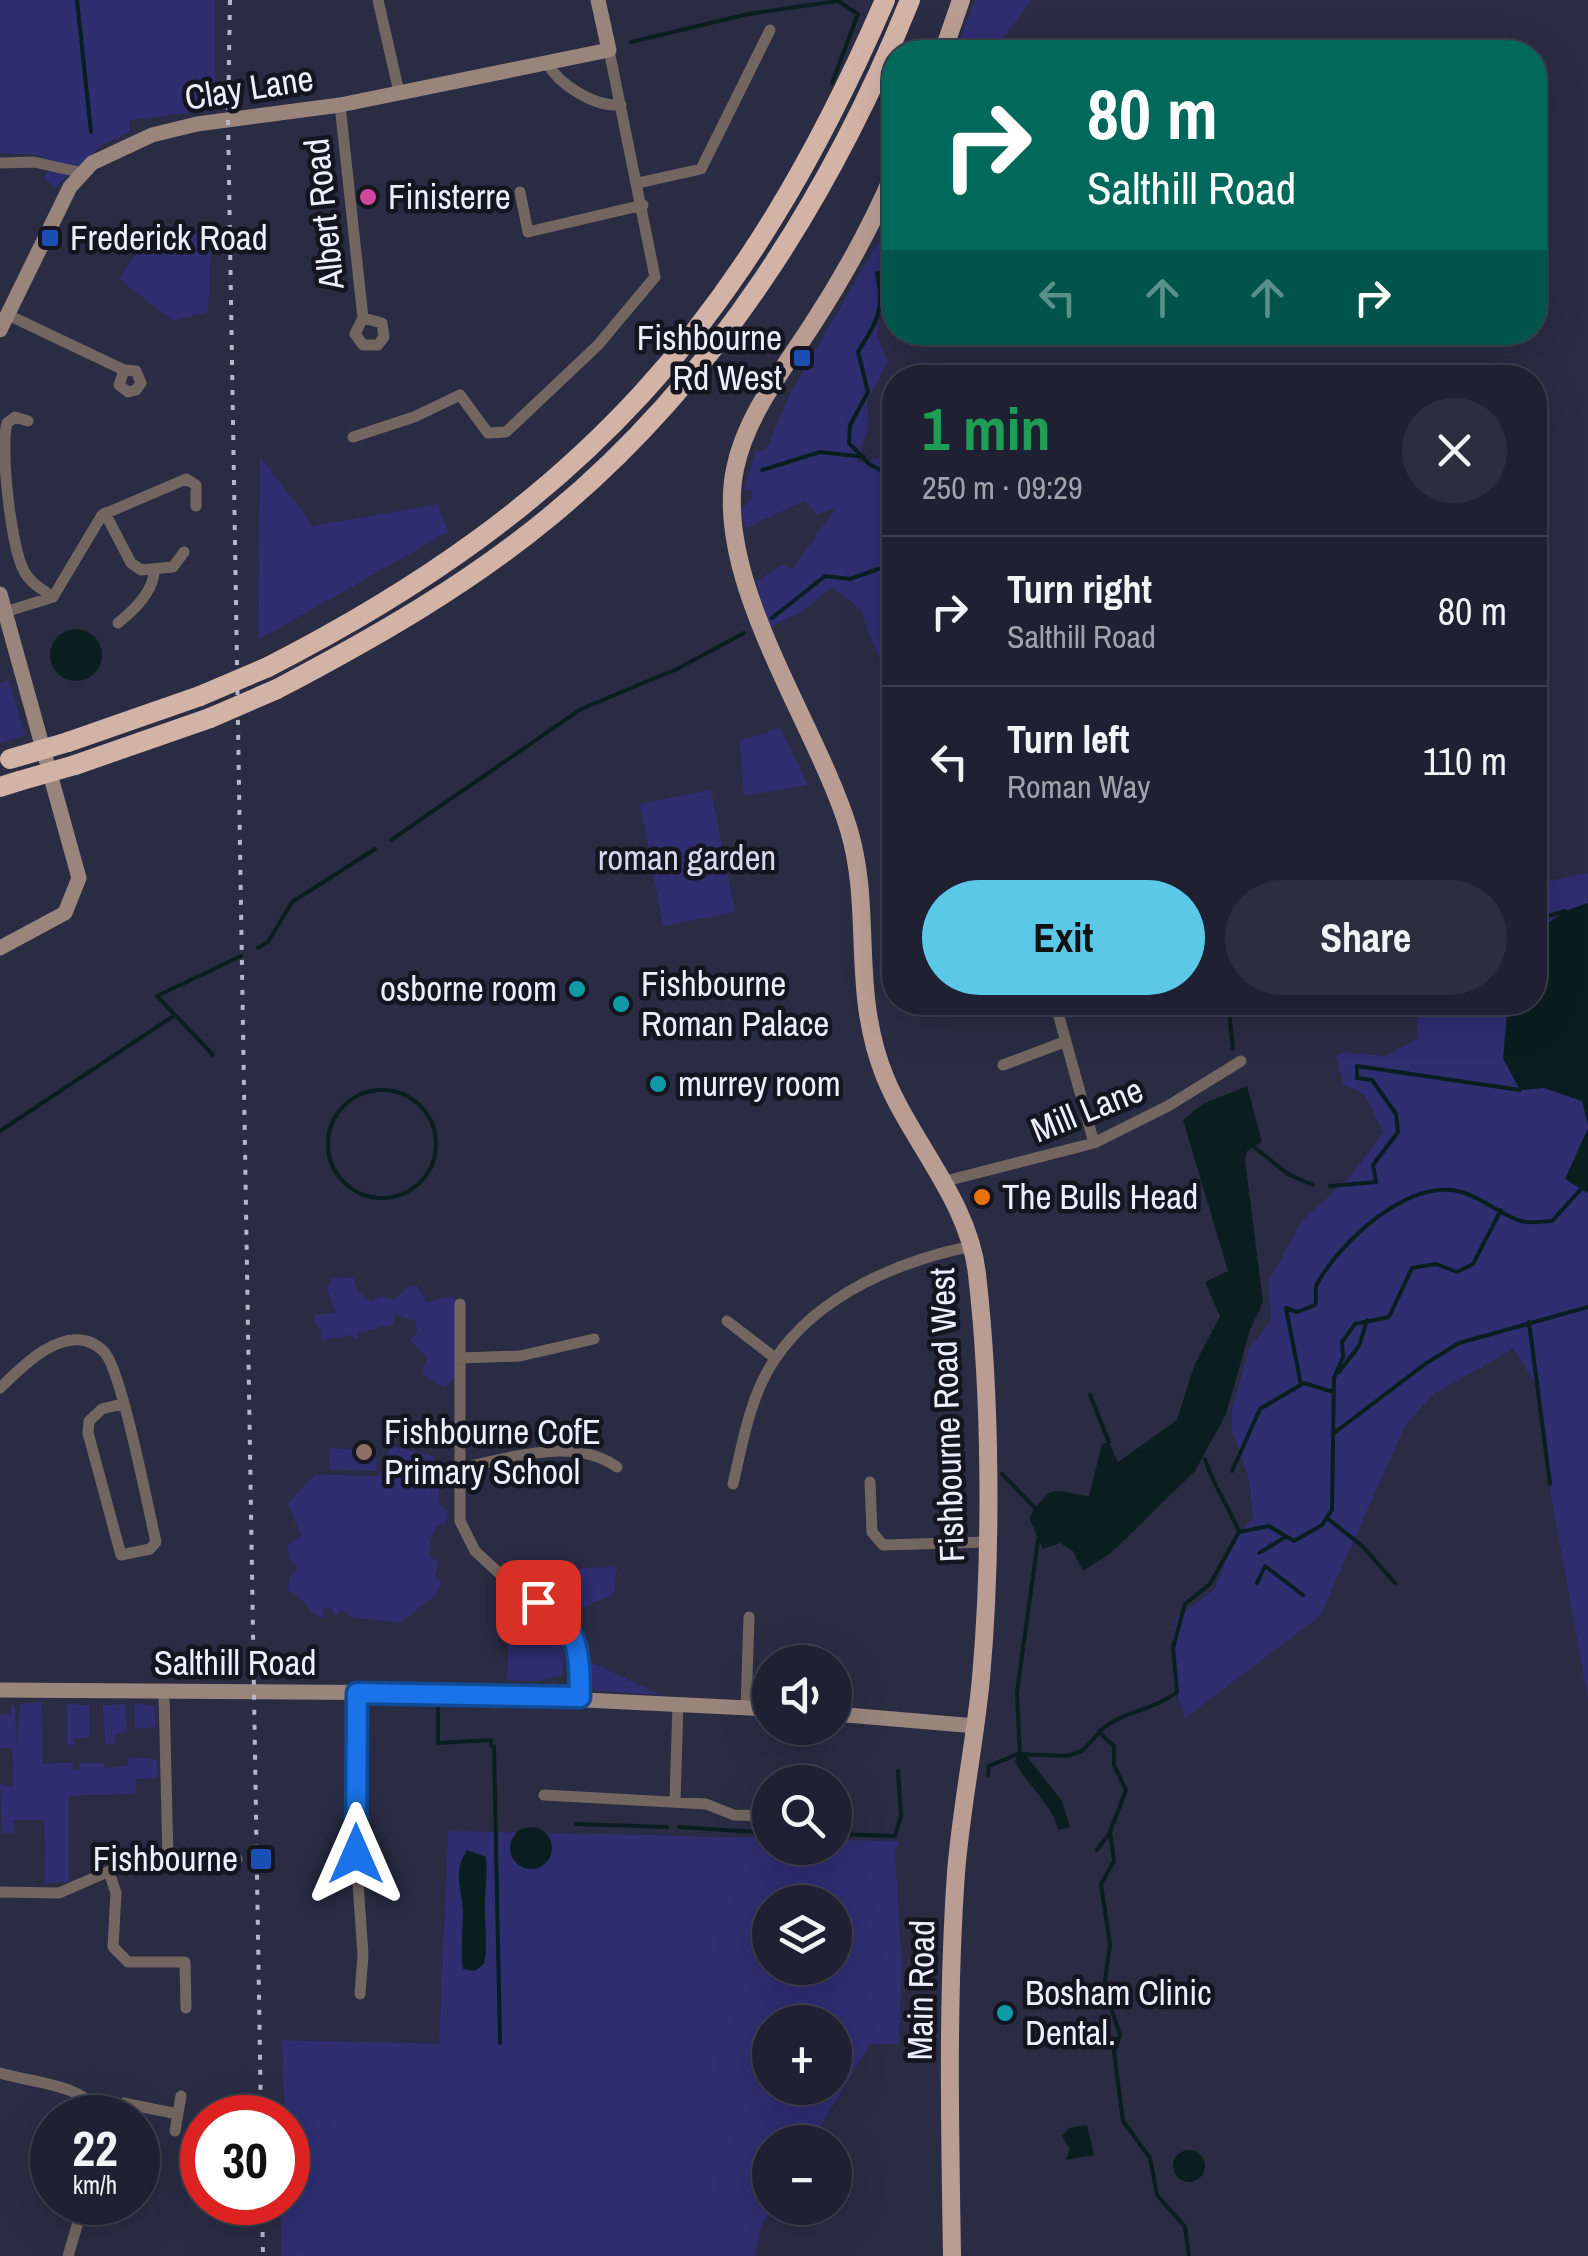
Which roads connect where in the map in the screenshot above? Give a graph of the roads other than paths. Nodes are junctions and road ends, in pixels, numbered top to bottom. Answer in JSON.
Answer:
{"nodes":[{"id":1,"x":378,"y":0,"type":"edge"},
{"id":2,"x":598,"y":0,"type":"edge"},
{"id":3,"x":885,"y":0,"type":"edge"},
{"id":4,"x":910,"y":0,"type":"edge"},
{"id":5,"x":961,"y":0,"type":"edge"},
{"id":6,"x":770,"y":30,"type":"dead end"},
{"id":7,"x":892,"y":40,"type":"edge"},
{"id":8,"x":946,"y":40,"type":"edge"},
{"id":9,"x":609,"y":50,"type":"junction"},
{"id":10,"x":882,"y":61,"type":"edge"},
{"id":11,"x":546,"y":63,"type":"junction"},
{"id":12,"x":398,"y":92,"type":"junction"},
{"id":13,"x":340,"y":104,"type":"junction"},
{"id":14,"x":621,"y":104,"type":"junction"},
{"id":15,"x":0,"y":163,"type":"edge"},
{"id":16,"x":80,"y":172,"type":"junction"},
{"id":17,"x":638,"y":183,"type":"junction"},
{"id":18,"x":520,"y":192,"type":"dead end"},
{"id":19,"x":882,"y":199,"type":"edge"},
{"id":20,"x":643,"y":206,"type":"junction"},
{"id":21,"x":6,"y":314,"type":"junction"},
{"id":22,"x":363,"y":318,"type":"dead end"},
{"id":23,"x":0,"y":330,"type":"edge"},
{"id":24,"x":124,"y":370,"type":"dead end"},
{"id":25,"x":28,"y":421,"type":"dead end"},
{"id":26,"x":352,"y":437,"type":"dead end"},
{"id":27,"x":196,"y":506,"type":"dead end"},
{"id":28,"x":105,"y":512,"type":"junction"},
{"id":29,"x":184,"y":552,"type":"dead end"},
{"id":30,"x":154,"y":572,"type":"junction"},
{"id":31,"x":0,"y":594,"type":"edge"},
{"id":32,"x":53,"y":597,"type":"junction"},
{"id":33,"x":4,"y":612,"type":"junction"},
{"id":34,"x":118,"y":623,"type":"dead end"},
{"id":35,"x":5,"y":761,"type":"edge"},
{"id":36,"x":9,"y":784,"type":"edge"},
{"id":37,"x":0,"y":948,"type":"edge"},
{"id":38,"x":1058,"y":1015,"type":"edge"},
{"id":39,"x":1064,"y":1042,"type":"junction"},
{"id":40,"x":1241,"y":1061,"type":"dead end"},
{"id":41,"x":1003,"y":1066,"type":"dead end"},
{"id":42,"x":1094,"y":1143,"type":"junction"},
{"id":43,"x":942,"y":1182,"type":"junction"},
{"id":44,"x":972,"y":1246,"type":"junction"},
{"id":45,"x":460,"y":1304,"type":"dead end"},
{"id":46,"x":727,"y":1321,"type":"dead end"},
{"id":47,"x":594,"y":1338,"type":"dead end"},
{"id":48,"x":460,"y":1358,"type":"junction"},
{"id":49,"x":776,"y":1358,"type":"junction"},
{"id":50,"x":0,"y":1388,"type":"edge"},
{"id":51,"x":122,"y":1404,"type":"junction"},
{"id":52,"x":617,"y":1467,"type":"dead end"},
{"id":53,"x":461,"y":1468,"type":"junction"},
{"id":54,"x":870,"y":1482,"type":"dead end"},
{"id":55,"x":733,"y":1484,"type":"dead end"},
{"id":56,"x":986,"y":1542,"type":"junction"},
{"id":57,"x":749,"y":1617,"type":"dead end"},
{"id":58,"x":0,"y":1690,"type":"edge"},
{"id":59,"x":164,"y":1693,"type":"junction"},
{"id":60,"x":357,"y":1693,"type":"junction"},
{"id":61,"x":580,"y":1697,"type":"junction"},
{"id":62,"x":678,"y":1703,"type":"junction"},
{"id":63,"x":746,"y":1707,"type":"junction"},
{"id":64,"x":752,"y":1708,"type":"edge"},
{"id":65,"x":852,"y":1715,"type":"edge"},
{"id":66,"x":976,"y":1726,"type":"junction"},
{"id":67,"x":544,"y":1795,"type":"dead end"},
{"id":68,"x":675,"y":1802,"type":"junction"},
{"id":69,"x":752,"y":1816,"type":"edge"},
{"id":70,"x":236,"y":1858,"type":"dead end"},
{"id":71,"x":168,"y":1859,"type":"junction"},
{"id":72,"x":109,"y":1872,"type":"junction"},
{"id":73,"x":0,"y":1892,"type":"edge"},
{"id":74,"x":360,"y":1994,"type":"dead end"},
{"id":75,"x":186,"y":2008,"type":"dead end"},
{"id":76,"x":0,"y":2073,"type":"edge"},
{"id":77,"x":83,"y":2095,"type":"edge"},
{"id":78,"x":180,"y":2102,"type":"edge"},
{"id":79,"x":160,"y":2110,"type":"edge"},
{"id":80,"x":178,"y":2114,"type":"junction"},
{"id":81,"x":175,"y":2131,"type":"dead end"},
{"id":82,"x":77,"y":2225,"type":"edge"},
{"id":83,"x":68,"y":2256,"type":"edge"},
{"id":84,"x":952,"y":2256,"type":"edge"}],
"edges":[{"from":1,"to":12,"type":"street"},
{"from":2,"to":9,"type":"street"},
{"from":3,"to":35,"type":"highway","bridge":true},
{"from":4,"to":7,"type":"highway","bridge":true},
{"from":5,"to":8,"type":"main road"},
{"from":6,"to":17,"type":"street"},
{"from":9,"to":11,"type":"street","name":"Clay Lane"},
{"from":9,"to":14,"type":"street"},
{"from":10,"to":36,"type":"highway","bridge":true},
{"from":11,"to":12,"type":"street","name":"Clay Lane"},
{"from":11,"to":14,"type":"street"},
{"from":12,"to":13,"type":"street","name":"Clay Lane"},
{"from":13,"to":16,"type":"street","name":"Clay Lane"},
{"from":13,"to":22,"type":"street","name":"Albert Road"},
{"from":14,"to":17,"type":"street"},
{"from":15,"to":16,"type":"street"},
{"from":16,"to":21,"type":"street"},
{"from":17,"to":20,"type":"street"},
{"from":18,"to":20,"type":"street"},
{"from":19,"to":43,"type":"main road","name":"Fishbourne Road West"},
{"from":20,"to":26,"type":"street"},
{"from":21,"to":23,"type":"street"},
{"from":21,"to":24,"type":"street"},
{"from":25,"to":32,"type":"street"},
{"from":27,"to":28,"type":"street"},
{"from":28,"to":30,"type":"street"},
{"from":28,"to":32,"type":"street"},
{"from":29,"to":30,"type":"street"},
{"from":30,"to":34,"type":"street"},
{"from":31,"to":33,"type":"street"},
{"from":32,"to":33,"type":"street"},
{"from":33,"to":37,"type":"street"},
{"from":38,"to":39,"type":"street"},
{"from":39,"to":41,"type":"street"},
{"from":39,"to":42,"type":"street"},
{"from":40,"to":42,"type":"street","name":"Mill Lane"},
{"from":42,"to":43,"type":"street","name":"Mill Lane"},
{"from":43,"to":44,"type":"main road","name":"Fishbourne Road West"},
{"from":44,"to":49,"type":"street"},
{"from":44,"to":56,"type":"main road","name":"Fishbourne Road West"},
{"from":45,"to":48,"type":"street"},
{"from":46,"to":49,"type":"street"},
{"from":47,"to":48,"type":"street"},
{"from":48,"to":53,"type":"street"},
{"from":49,"to":55,"type":"street"},
{"from":50,"to":51,"type":"street"},
{"from":51,"to":51,"type":"street"},
{"from":52,"to":53,"type":"street"},
{"from":53,"to":61,"type":"street"},
{"from":54,"to":56,"type":"street"},
{"from":56,"to":66,"type":"main road","name":"Fishbourne Road West"},
{"from":57,"to":63,"type":"street"},
{"from":58,"to":59,"type":"street","name":"Salthill Road"},
{"from":59,"to":60,"type":"street","name":"Salthill Road"},
{"from":59,"to":71,"type":"street"},
{"from":60,"to":61,"type":"street","name":"Salthill Road"},
{"from":60,"to":74,"type":"street"},
{"from":61,"to":62,"type":"street","name":"Salthill Road"},
{"from":62,"to":63,"type":"street","name":"Salthill Road"},
{"from":62,"to":68,"type":"street"},
{"from":63,"to":64,"type":"street","name":"Salthill Road"},
{"from":65,"to":66,"type":"street"},
{"from":66,"to":84,"type":"main road","name":"Main Road"},
{"from":67,"to":68,"type":"street"},
{"from":68,"to":69,"type":"street"},
{"from":70,"to":71,"type":"street"},
{"from":71,"to":72,"type":"street"},
{"from":72,"to":73,"type":"street"},
{"from":72,"to":75,"type":"street"},
{"from":76,"to":77,"type":"street"},
{"from":78,"to":80,"type":"street"},
{"from":79,"to":80,"type":"street"},
{"from":80,"to":81,"type":"street"},
{"from":82,"to":83,"type":"street"}]}
